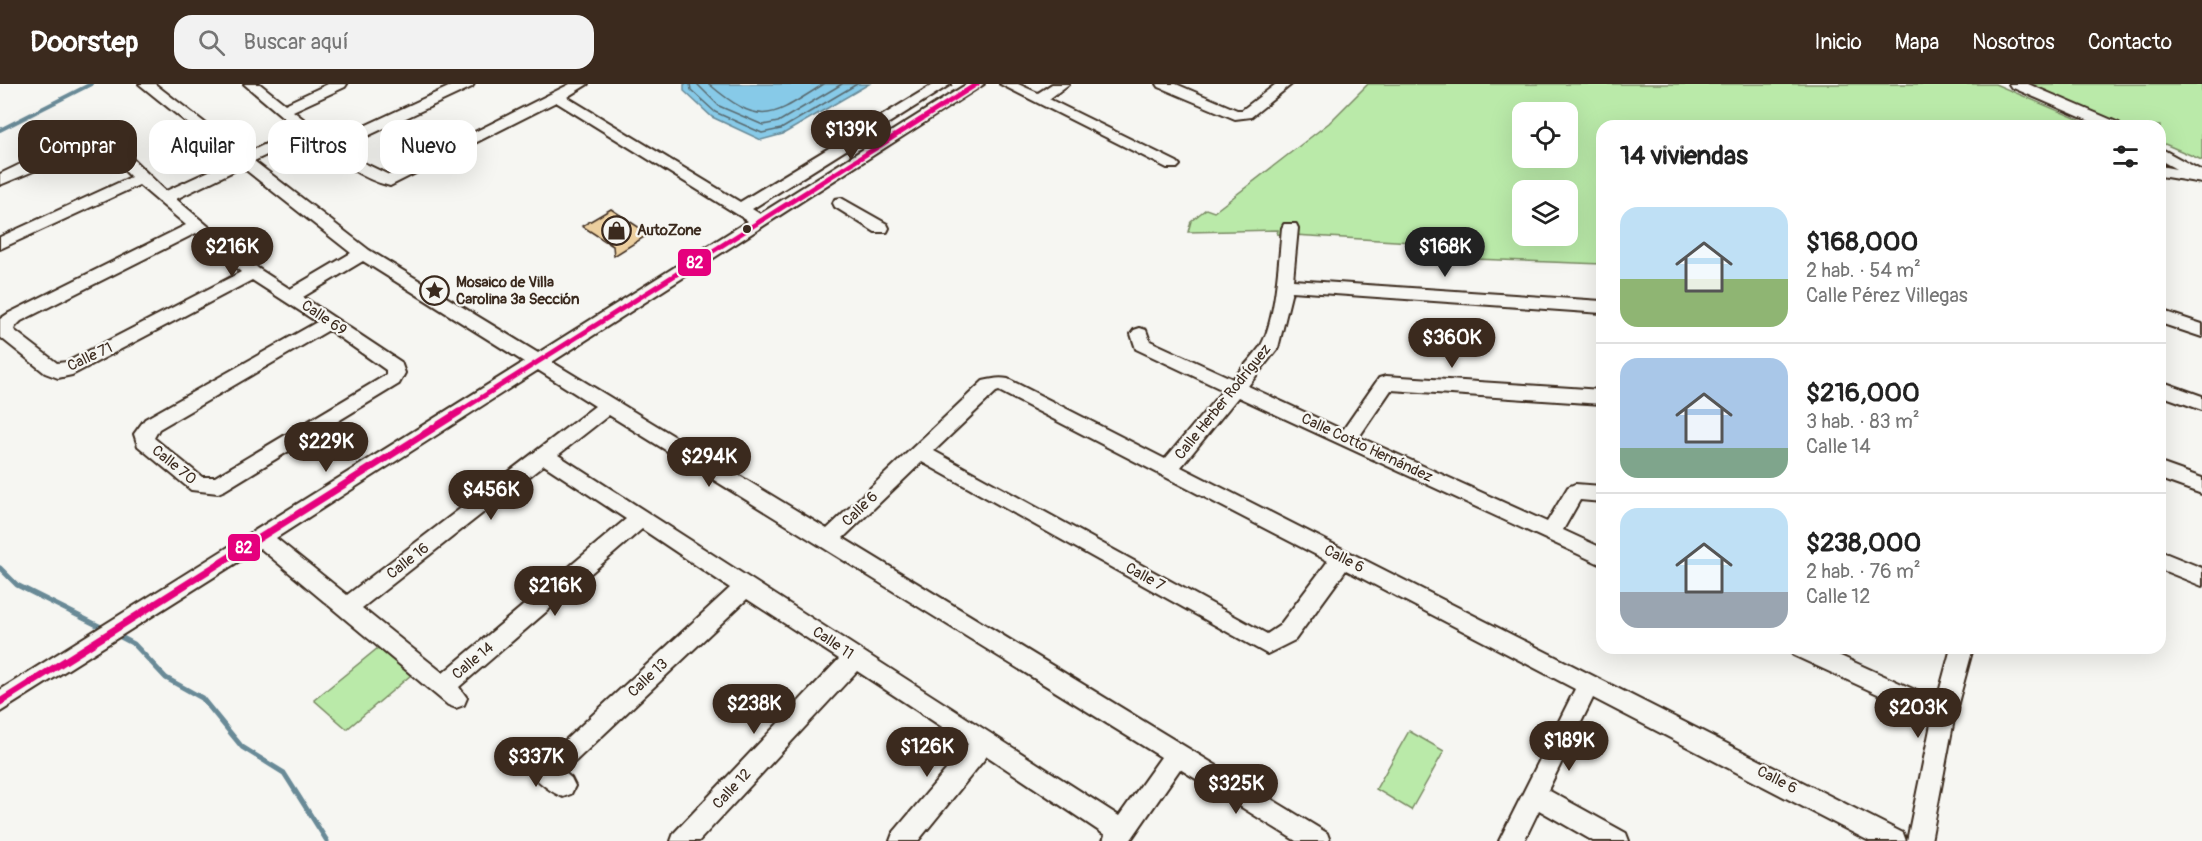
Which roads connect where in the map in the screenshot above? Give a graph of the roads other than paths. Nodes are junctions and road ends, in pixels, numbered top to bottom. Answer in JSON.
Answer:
{"nodes":[{"id":1,"x":146,"y":84,"type":"edge"},
{"id":2,"x":251,"y":84,"type":"edge"},
{"id":3,"x":340,"y":84,"type":"edge"},
{"id":4,"x":468,"y":84,"type":"edge"},
{"id":5,"x":581,"y":84,"type":"edge"},
{"id":6,"x":944,"y":84,"type":"edge"},
{"id":7,"x":977,"y":84,"type":"edge"},
{"id":8,"x":1007,"y":84,"type":"edge"},
{"id":9,"x":1062,"y":84,"type":"edge"},
{"id":10,"x":1164,"y":84,"type":"edge"},
{"id":11,"x":1285,"y":84,"type":"edge"},
{"id":12,"x":2016,"y":84,"type":"edge"},
{"id":13,"x":556,"y":96,"type":"junction"},
{"id":14,"x":1039,"y":99,"type":"junction"},
{"id":15,"x":285,"y":110,"type":"junction"},
{"id":16,"x":191,"y":120,"type":"edge"},
{"id":17,"x":298,"y":120,"type":"edge"},
{"id":18,"x":2087,"y":120,"type":"edge"},
{"id":19,"x":368,"y":130,"type":"edge"},
{"id":20,"x":2166,"y":149,"type":"edge"},
{"id":21,"x":2166,"y":150,"type":"edge"},
{"id":22,"x":2166,"y":151,"type":"edge"},
{"id":23,"x":2202,"y":161,"type":"edge"},
{"id":24,"x":1172,"y":165,"type":"dead end"},
{"id":25,"x":2202,"y":169,"type":"edge"},
{"id":26,"x":256,"y":171,"type":"edge"},
{"id":27,"x":368,"y":171,"type":"edge"},
{"id":28,"x":2166,"y":172,"type":"edge"},
{"id":29,"x":216,"y":174,"type":"edge"},
{"id":30,"x":141,"y":178,"type":"junction"},
{"id":31,"x":2202,"y":179,"type":"edge"},
{"id":32,"x":0,"y":180,"type":"edge"},
{"id":33,"x":165,"y":198,"type":"junction"},
{"id":34,"x":841,"y":203,"type":"dead end"},
{"id":35,"x":740,"y":209,"type":"junction"},
{"id":36,"x":760,"y":221,"type":"junction"},
{"id":37,"x":199,"y":225,"type":"junction"},
{"id":38,"x":881,"y":228,"type":"dead end"},
{"id":39,"x":1290,"y":228,"type":"dead end"},
{"id":40,"x":0,"y":244,"type":"edge"},
{"id":41,"x":363,"y":254,"type":"junction"},
{"id":42,"x":253,"y":273,"type":"junction"},
{"id":43,"x":1285,"y":285,"type":"junction"},
{"id":44,"x":291,"y":296,"type":"junction"},
{"id":45,"x":1596,"y":307,"type":"edge"},
{"id":46,"x":2166,"y":318,"type":"edge"},
{"id":47,"x":330,"y":322,"type":"junction"},
{"id":48,"x":2202,"y":331,"type":"edge"},
{"id":49,"x":1140,"y":334,"type":"dead end"},
{"id":50,"x":538,"y":360,"type":"junction"},
{"id":51,"x":396,"y":373,"type":"joint"},
{"id":52,"x":1238,"y":388,"type":"junction"},
{"id":53,"x":2166,"y":390,"type":"edge"},
{"id":54,"x":1596,"y":397,"type":"edge"},
{"id":55,"x":2202,"y":403,"type":"edge"},
{"id":56,"x":610,"y":404,"type":"junction"},
{"id":57,"x":1347,"y":439,"type":"junction"},
{"id":58,"x":920,"y":452,"type":"junction"},
{"id":59,"x":545,"y":456,"type":"junction"},
{"id":60,"x":1169,"y":468,"type":"junction"},
{"id":61,"x":2166,"y":473,"type":"edge"},
{"id":62,"x":2202,"y":486,"type":"edge"},
{"id":63,"x":1596,"y":494,"type":"edge"},
{"id":64,"x":641,"y":518,"type":"junction"},
{"id":65,"x":1551,"y":533,"type":"junction"},
{"id":66,"x":261,"y":537,"type":"junction"},
{"id":67,"x":829,"y":539,"type":"junction"},
{"id":68,"x":1596,"y":554,"type":"edge"},
{"id":69,"x":1343,"y":558,"type":"junction"},
{"id":70,"x":2166,"y":562,"type":"edge"},
{"id":71,"x":2202,"y":577,"type":"edge"},
{"id":72,"x":746,"y":586,"type":"junction"},
{"id":73,"x":348,"y":607,"type":"junction"},
{"id":74,"x":1814,"y":654,"type":"edge"},
{"id":75,"x":1960,"y":654,"type":"edge"},
{"id":76,"x":855,"y":658,"type":"junction"},
{"id":77,"x":1589,"y":684,"type":"junction"},
{"id":78,"x":0,"y":702,"type":"edge"},
{"id":79,"x":1944,"y":714,"type":"junction"},
{"id":80,"x":984,"y":742,"type":"junction"},
{"id":81,"x":1177,"y":754,"type":"junction"},
{"id":82,"x":548,"y":772,"type":"dead end"},
{"id":83,"x":1534,"y":795,"type":"junction"},
{"id":84,"x":1118,"y":836,"type":"edge"},
{"id":85,"x":683,"y":841,"type":"edge"},
{"id":86,"x":902,"y":841,"type":"edge"},
{"id":87,"x":1318,"y":841,"type":"edge"},
{"id":88,"x":1511,"y":841,"type":"edge"},
{"id":89,"x":1617,"y":841,"type":"edge"},
{"id":90,"x":1894,"y":841,"type":"edge"},
{"id":91,"x":1919,"y":841,"type":"edge"}],
"edges":[{"from":1,"to":16,"type":"street"},
{"from":2,"to":15,"type":"street"},
{"from":3,"to":15,"type":"street"},
{"from":4,"to":19,"type":"street"},
{"from":5,"to":13,"type":"street"},
{"from":6,"to":35,"type":"street"},
{"from":7,"to":36,"type":"street"},
{"from":8,"to":14,"type":"street"},
{"from":9,"to":14,"type":"street"},
{"from":10,"to":11,"type":"street"},
{"from":12,"to":18,"type":"street"},
{"from":13,"to":27,"type":"street"},
{"from":13,"to":35,"type":"street"},
{"from":14,"to":24,"type":"street"},
{"from":15,"to":17,"type":"street"},
{"from":20,"to":23,"type":"street"},
{"from":21,"to":25,"type":"street"},
{"from":22,"to":31,"type":"street"},
{"from":26,"to":41,"type":"street"},
{"from":28,"to":31,"type":"street"},
{"from":29,"to":33,"type":"street"},
{"from":30,"to":32,"type":"street","name":"Calle 69"},
{"from":30,"to":33,"type":"street","name":"Calle 69"},
{"from":30,"to":40,"type":"street"},
{"from":33,"to":37,"type":"street","name":"Calle 69"},
{"from":34,"to":38,"type":"street"},
{"from":35,"to":36,"type":"street"},
{"from":36,"to":50,"type":"street"},
{"from":37,"to":42,"type":"street","name":"Calle 69"},
{"from":37,"to":42,"type":"street","name":"Calle 71"},
{"from":39,"to":43,"type":"street","name":"Calle Herber Rodríguez"},
{"from":41,"to":44,"type":"street"},
{"from":41,"to":50,"type":"street"},
{"from":42,"to":44,"type":"street","name":"Calle 69"},
{"from":43,"to":45,"type":"street"},
{"from":43,"to":52,"type":"street","name":"Calle Herber Rodríguez"},
{"from":44,"to":47,"type":"street","name":"Calle 69"},
{"from":46,"to":48,"type":"street"},
{"from":47,"to":51,"type":"street","name":"Calle 69"},
{"from":47,"to":51,"type":"street","name":"Calle 70"},
{"from":49,"to":52,"type":"street","name":"Calle Cotto Hernández"},
{"from":50,"to":56,"type":"street"},
{"from":50,"to":66,"type":"street"},
{"from":52,"to":57,"type":"street","name":"Calle Cotto Hernández"},
{"from":52,"to":60,"type":"street","name":"Calle Herber Rodríguez"},
{"from":53,"to":55,"type":"street"},
{"from":54,"to":57,"type":"street"},
{"from":56,"to":59,"type":"street","name":"Calle 16"},
{"from":56,"to":67,"type":"street"},
{"from":57,"to":65,"type":"street","name":"Calle Cotto Hernández"},
{"from":58,"to":60,"type":"street","name":"Calle 6"},
{"from":58,"to":67,"type":"street","name":"Calle 6"},
{"from":58,"to":69,"type":"street","name":"Calle 7"},
{"from":59,"to":64,"type":"street","name":"Calle 11"},
{"from":59,"to":73,"type":"street","name":"Calle 16"},
{"from":60,"to":69,"type":"street","name":"Calle 6"},
{"from":61,"to":62,"type":"street"},
{"from":63,"to":65,"type":"street"},
{"from":64,"to":72,"type":"street","name":"Calle 11"},
{"from":64,"to":73,"type":"street","name":"Calle 14"},
{"from":65,"to":68,"type":"street","name":"Calle Cotto Hernández"},
{"from":66,"to":73,"type":"street"},
{"from":66,"to":78,"type":"street"},
{"from":67,"to":81,"type":"street"},
{"from":69,"to":77,"type":"street","name":"Calle 6"},
{"from":70,"to":71,"type":"street"},
{"from":72,"to":76,"type":"street","name":"Calle 11"},
{"from":72,"to":82,"type":"street","name":"Calle 13"},
{"from":74,"to":79,"type":"street"},
{"from":75,"to":79,"type":"street"},
{"from":76,"to":80,"type":"street","name":"Calle 11"},
{"from":76,"to":85,"type":"street","name":"Calle 12"},
{"from":77,"to":83,"type":"street"},
{"from":77,"to":90,"type":"street","name":"Calle 6"},
{"from":79,"to":91,"type":"street"},
{"from":80,"to":84,"type":"street","name":"Calle 11"},
{"from":80,"to":86,"type":"street"},
{"from":81,"to":84,"type":"street"},
{"from":81,"to":87,"type":"street"},
{"from":83,"to":88,"type":"street"},
{"from":83,"to":89,"type":"street"}]}
